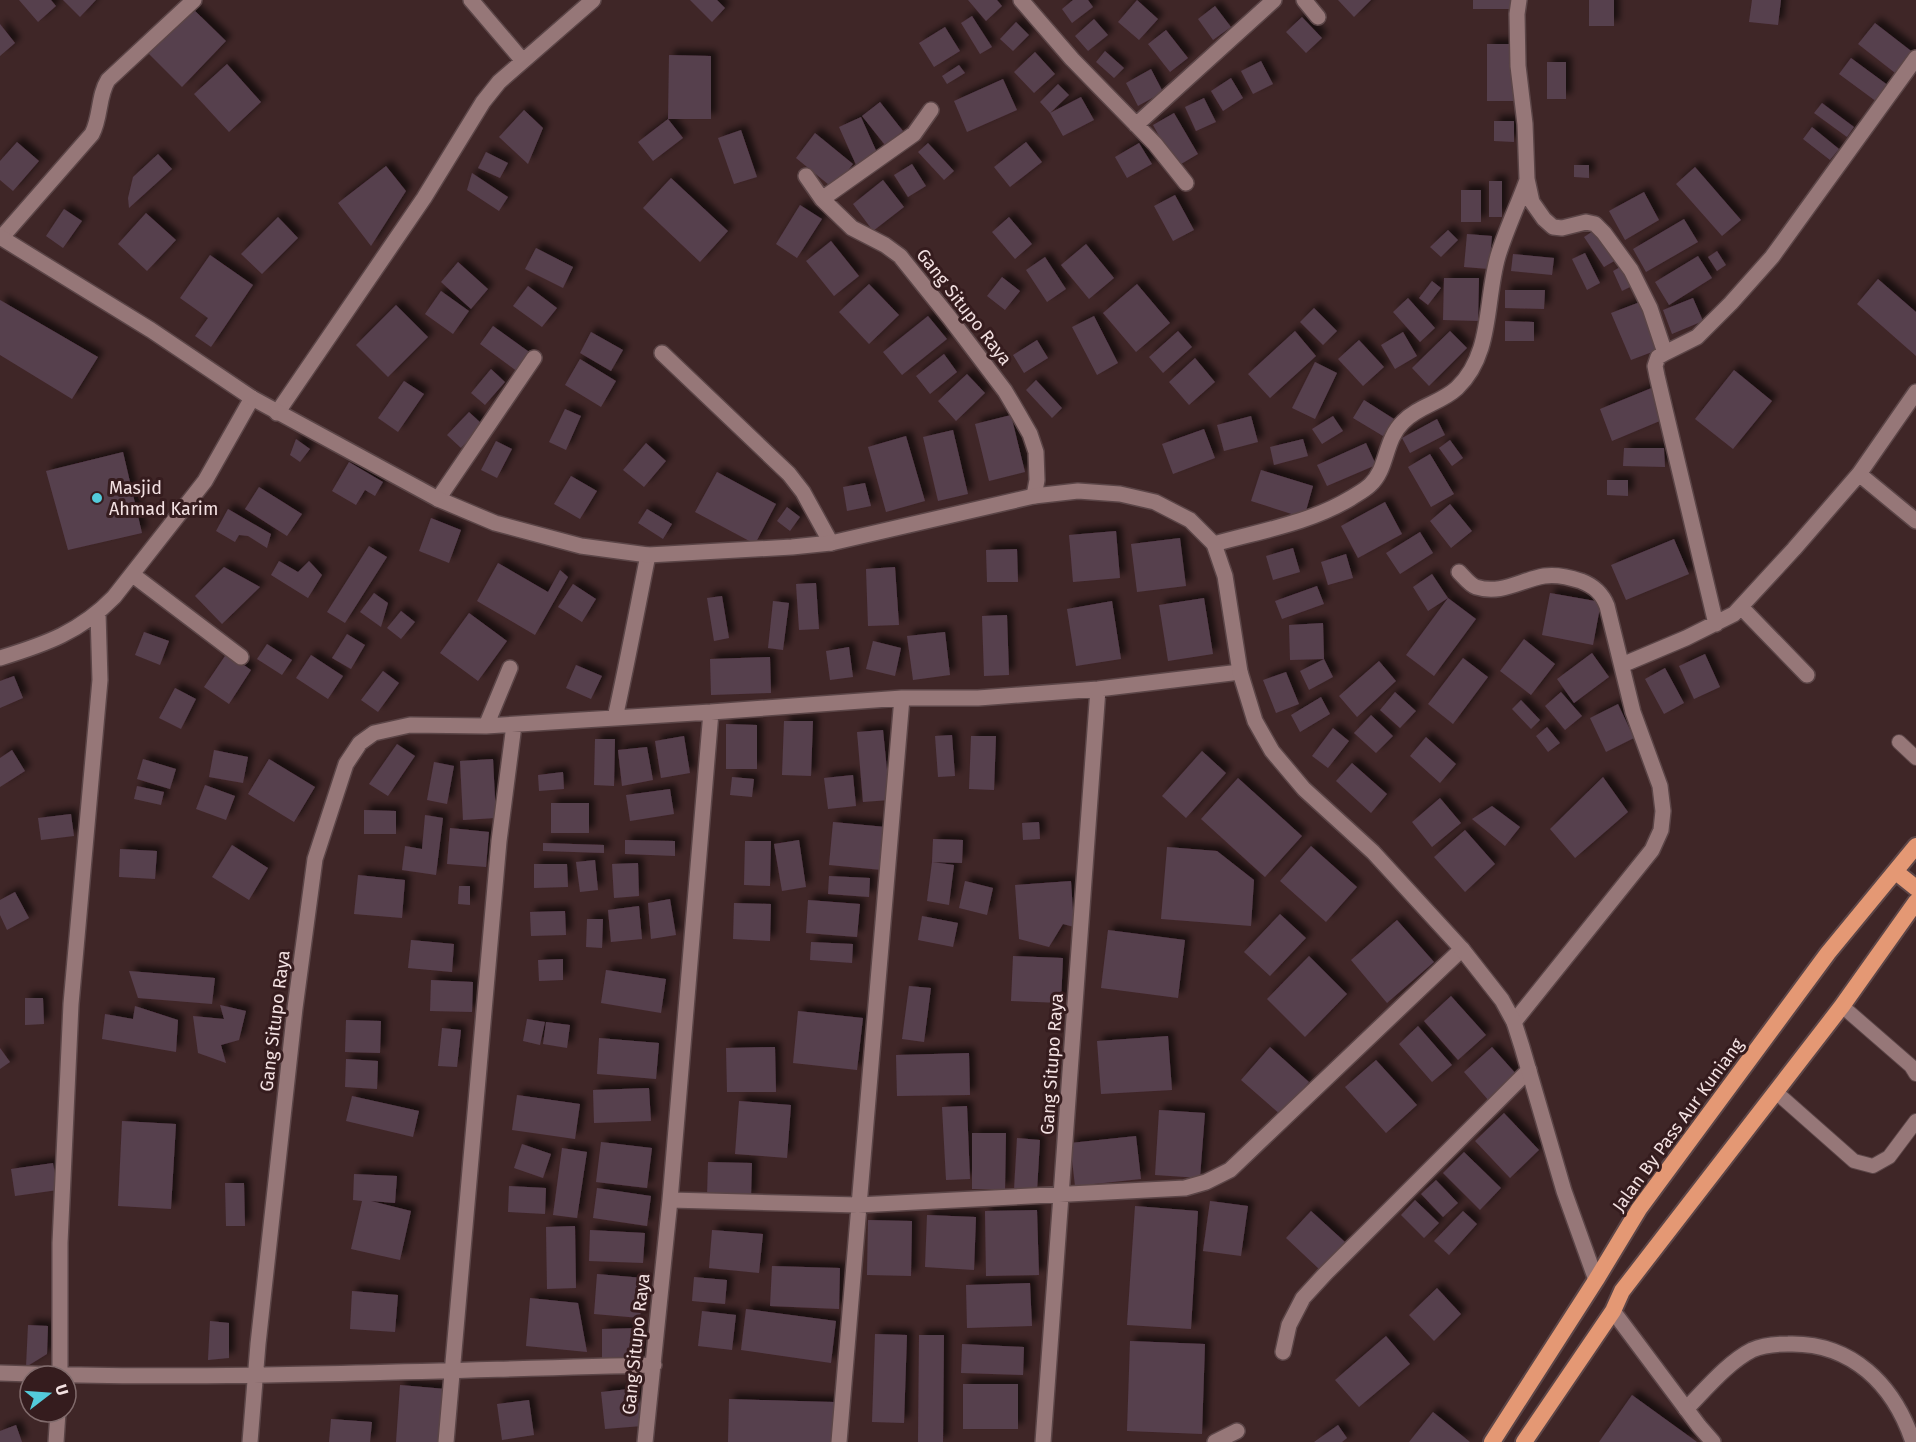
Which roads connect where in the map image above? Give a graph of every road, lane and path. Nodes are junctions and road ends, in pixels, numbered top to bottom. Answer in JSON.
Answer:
{"nodes":[{"id":1,"x":194,"y":0,"type":"edge"},
{"id":2,"x":471,"y":0,"type":"edge"},
{"id":3,"x":593,"y":0,"type":"edge"},
{"id":4,"x":1022,"y":0,"type":"edge"},
{"id":5,"x":1274,"y":0,"type":"edge"},
{"id":6,"x":1304,"y":0,"type":"edge"},
{"id":7,"x":1519,"y":0,"type":"edge"},
{"id":8,"x":1318,"y":17,"type":"dead end"},
{"id":9,"x":1916,"y":58,"type":"edge"},
{"id":10,"x":523,"y":61,"type":"junction"},
{"id":11,"x":931,"y":110,"type":"dead end"},
{"id":12,"x":1136,"y":125,"type":"junction"},
{"id":13,"x":806,"y":176,"type":"dead end"},
{"id":14,"x":1527,"y":179,"type":"junction"},
{"id":15,"x":1186,"y":183,"type":"dead end"},
{"id":16,"x":822,"y":199,"type":"junction"},
{"id":17,"x":1,"y":237,"type":"edge"},
{"id":18,"x":1665,"y":352,"type":"junction"},
{"id":19,"x":663,"y":353,"type":"dead end"},
{"id":20,"x":534,"y":358,"type":"dead end"},
{"id":21,"x":1916,"y":392,"type":"edge"},
{"id":22,"x":252,"y":398,"type":"junction"},
{"id":23,"x":277,"y":413,"type":"junction"},
{"id":24,"x":1859,"y":474,"type":"junction"},
{"id":25,"x":1034,"y":496,"type":"junction"},
{"id":26,"x":438,"y":499,"type":"junction"},
{"id":27,"x":1916,"y":521,"type":"edge"},
{"id":28,"x":831,"y":543,"type":"junction"},
{"id":29,"x":1214,"y":544,"type":"junction"},
{"id":30,"x":648,"y":555,"type":"junction"},
{"id":31,"x":1459,"y":572,"type":"dead end"},
{"id":32,"x":133,"y":575,"type":"junction"},
{"id":33,"x":1741,"y":608,"type":"junction"},
{"id":34,"x":98,"y":614,"type":"junction"},
{"id":35,"x":1716,"y":624,"type":"junction"},
{"id":36,"x":241,"y":657,"type":"dead end"},
{"id":37,"x":0,"y":658,"type":"edge"},
{"id":38,"x":1622,"y":665,"type":"junction"},
{"id":39,"x":510,"y":668,"type":"dead end"},
{"id":40,"x":1240,"y":672,"type":"junction"},
{"id":41,"x":1807,"y":675,"type":"dead end"},
{"id":42,"x":1098,"y":689,"type":"junction"},
{"id":43,"x":902,"y":698,"type":"junction"},
{"id":44,"x":711,"y":712,"type":"junction"},
{"id":45,"x":615,"y":718,"type":"junction"},
{"id":46,"x":514,"y":725,"type":"junction"},
{"id":47,"x":486,"y":726,"type":"junction"},
{"id":48,"x":1899,"y":742,"type":"dead end"},
{"id":49,"x":1916,"y":758,"type":"edge"},
{"id":50,"x":1916,"y":846,"type":"edge"},
{"id":51,"x":1896,"y":872,"type":"junction"},
{"id":52,"x":1916,"y":888,"type":"edge"},
{"id":53,"x":1916,"y":902,"type":"edge"},
{"id":54,"x":1462,"y":949,"type":"junction"},
{"id":55,"x":1842,"y":1006,"type":"junction"},
{"id":56,"x":1514,"y":1022,"type":"junction"},
{"id":57,"x":1529,"y":1070,"type":"junction"},
{"id":58,"x":1916,"y":1074,"type":"edge"},
{"id":59,"x":1777,"y":1093,"type":"junction"},
{"id":60,"x":1916,"y":1121,"type":"edge"},
{"id":61,"x":1062,"y":1195,"type":"junction"},
{"id":62,"x":670,"y":1200,"type":"junction"},
{"id":63,"x":858,"y":1205,"type":"junction"},
{"id":64,"x":1596,"y":1280,"type":"junction"},
{"id":65,"x":1613,"y":1311,"type":"junction"},
{"id":66,"x":1282,"y":1352,"type":"dead end"},
{"id":67,"x":60,"y":1364,"type":"edge"},
{"id":68,"x":654,"y":1365,"type":"junction"},
{"id":69,"x":452,"y":1369,"type":"junction"},
{"id":70,"x":0,"y":1374,"type":"edge"},
{"id":71,"x":256,"y":1374,"type":"junction"},
{"id":72,"x":18,"y":1375,"type":"edge"},
{"id":73,"x":78,"y":1376,"type":"edge"},
{"id":74,"x":1686,"y":1409,"type":"junction"},
{"id":75,"x":1916,"y":1412,"type":"edge"},
{"id":76,"x":57,"y":1424,"type":"edge"},
{"id":77,"x":1238,"y":1431,"type":"dead end"},
{"id":78,"x":1911,"y":1435,"type":"edge"},
{"id":79,"x":56,"y":1442,"type":"edge"},
{"id":80,"x":250,"y":1442,"type":"edge"},
{"id":81,"x":446,"y":1442,"type":"edge"},
{"id":82,"x":645,"y":1442,"type":"edge"},
{"id":83,"x":839,"y":1442,"type":"edge"},
{"id":84,"x":1043,"y":1442,"type":"edge"},
{"id":85,"x":1215,"y":1442,"type":"edge"},
{"id":86,"x":1492,"y":1442,"type":"edge"},
{"id":87,"x":1524,"y":1442,"type":"edge"},
{"id":88,"x":1713,"y":1442,"type":"edge"}],
"edges":[{"from":1,"to":17,"type":"street"},
{"from":2,"to":10,"type":"street"},
{"from":3,"to":10,"type":"street"},
{"from":4,"to":12,"type":"street"},
{"from":5,"to":12,"type":"street"},
{"from":6,"to":8,"type":"street"},
{"from":7,"to":14,"type":"street"},
{"from":9,"to":18,"type":"street"},
{"from":10,"to":23,"type":"street"},
{"from":11,"to":16,"type":"street"},
{"from":12,"to":15,"type":"street"},
{"from":13,"to":16,"type":"street","name":"Gang Situpo Raya"},
{"from":14,"to":18,"type":"street"},
{"from":14,"to":29,"type":"street"},
{"from":16,"to":25,"type":"street","name":"Gang Situpo Raya"},
{"from":17,"to":22,"type":"street"},
{"from":18,"to":35,"type":"street"},
{"from":19,"to":28,"type":"street"},
{"from":20,"to":26,"type":"street"},
{"from":21,"to":24,"type":"street"},
{"from":22,"to":23,"type":"street"},
{"from":22,"to":32,"type":"street"},
{"from":23,"to":26,"type":"street"},
{"from":24,"to":27,"type":"street"},
{"from":24,"to":33,"type":"street"},
{"from":25,"to":28,"type":"street"},
{"from":25,"to":29,"type":"street"},
{"from":26,"to":30,"type":"street"},
{"from":28,"to":30,"type":"street"},
{"from":29,"to":40,"type":"street"},
{"from":30,"to":45,"type":"street"},
{"from":31,"to":38,"type":"street"},
{"from":32,"to":34,"type":"street"},
{"from":32,"to":36,"type":"street"},
{"from":33,"to":35,"type":"street"},
{"from":33,"to":41,"type":"street"},
{"from":34,"to":37,"type":"street"},
{"from":34,"to":67,"type":"street"},
{"from":35,"to":38,"type":"street"},
{"from":38,"to":56,"type":"street"},
{"from":39,"to":47,"type":"street"},
{"from":40,"to":42,"type":"street","name":"Gang Situpo Raya"},
{"from":40,"to":54,"type":"street"},
{"from":42,"to":43,"type":"street","name":"Gang Situpo Raya"},
{"from":42,"to":61,"type":"street","name":"Gang Situpo Raya"},
{"from":43,"to":44,"type":"street","name":"Gang Situpo Raya"},
{"from":43,"to":63,"type":"street"},
{"from":44,"to":45,"type":"street","name":"Gang Situpo Raya"},
{"from":44,"to":62,"type":"street","name":"Gang Situpo Raya"},
{"from":45,"to":46,"type":"street","name":"Gang Situpo Raya"},
{"from":46,"to":47,"type":"street","name":"Gang Situpo Raya"},
{"from":46,"to":69,"type":"street"},
{"from":47,"to":71,"type":"street","name":"Gang Situpo Raya"},
{"from":48,"to":49,"type":"lane"},
{"from":50,"to":51,"type":"highway","name":"Jalan By Pass Aur Kuniang"},
{"from":51,"to":52,"type":"highway"},
{"from":51,"to":64,"type":"highway","name":"Jalan By Pass Aur Kuniang"},
{"from":53,"to":55,"type":"highway"},
{"from":54,"to":56,"type":"street"},
{"from":54,"to":61,"type":"street"},
{"from":55,"to":58,"type":"lane"},
{"from":55,"to":59,"type":"highway"},
{"from":56,"to":57,"type":"street"},
{"from":57,"to":64,"type":"street"},
{"from":57,"to":66,"type":"street"},
{"from":59,"to":60,"type":"lane"},
{"from":59,"to":65,"type":"highway"},
{"from":61,"to":63,"type":"street"},
{"from":61,"to":84,"type":"street","name":"Gang Situpo Raya"},
{"from":62,"to":63,"type":"street"},
{"from":62,"to":68,"type":"street","name":"Gang Situpo Raya"},
{"from":63,"to":83,"type":"street"},
{"from":64,"to":86,"type":"highway","name":"Jalan By Pass Aur Kuniang"},
{"from":65,"to":74,"type":"street"},
{"from":65,"to":87,"type":"highway"},
{"from":68,"to":69,"type":"street"},
{"from":68,"to":82,"type":"street","name":"Gang Situpo Raya"},
{"from":69,"to":71,"type":"street"},
{"from":69,"to":81,"type":"street"},
{"from":70,"to":72,"type":"street"},
{"from":71,"to":73,"type":"street"},
{"from":71,"to":80,"type":"street","name":"Gang Situpo Raya"},
{"from":74,"to":78,"type":"street"},
{"from":74,"to":88,"type":"street"},
{"from":75,"to":78,"type":"street"},
{"from":76,"to":79,"type":"street"},
{"from":77,"to":85,"type":"street"}]}
